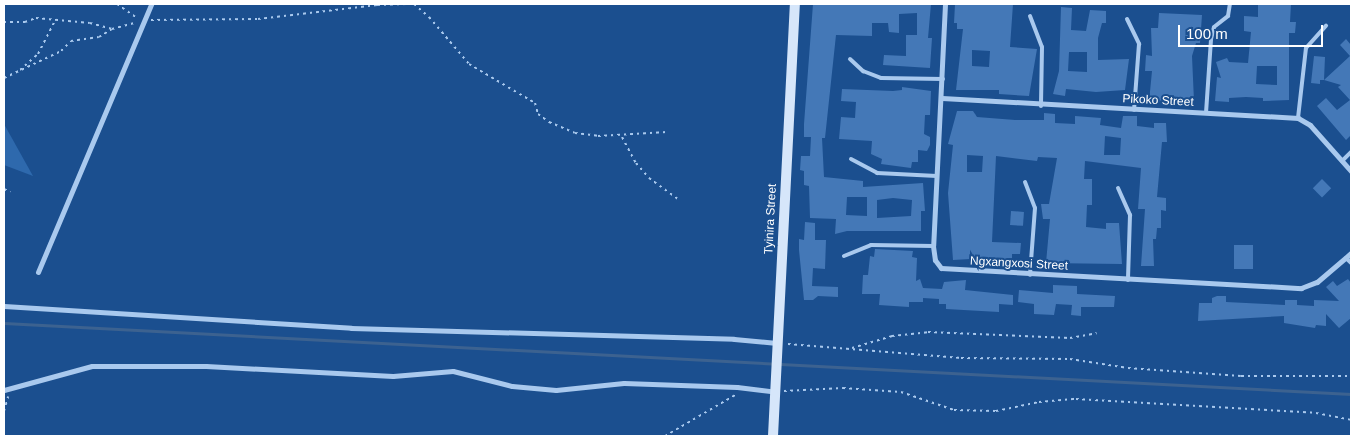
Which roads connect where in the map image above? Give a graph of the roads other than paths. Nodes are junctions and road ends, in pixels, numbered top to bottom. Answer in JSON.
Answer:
{"nodes":[{"id":1,"x":151,"y":4,"type":"edge"},
{"id":2,"x":795,"y":4,"type":"edge"},
{"id":3,"x":945,"y":4,"type":"edge"},
{"id":4,"x":1230,"y":4,"type":"edge"},
{"id":5,"x":1030,"y":16,"type":"dead end"},
{"id":6,"x":1127,"y":19,"type":"dead end"},
{"id":7,"x":1326,"y":26,"type":"dead end"},
{"id":8,"x":850,"y":59,"type":"dead end"},
{"id":9,"x":943,"y":79,"type":"junction"},
{"id":10,"x":942,"y":98,"type":"junction"},
{"id":11,"x":1041,"y":106,"type":"junction"},
{"id":12,"x":1134,"y":110,"type":"junction"},
{"id":13,"x":1206,"y":114,"type":"junction"},
{"id":14,"x":1298,"y":118,"type":"junction"},
{"id":15,"x":1351,"y":152,"type":"edge"},
{"id":16,"x":851,"y":159,"type":"dead end"},
{"id":17,"x":1342,"y":161,"type":"junction"},
{"id":18,"x":1351,"y":171,"type":"edge"},
{"id":19,"x":938,"y":176,"type":"junction"},
{"id":20,"x":1025,"y":182,"type":"dead end"},
{"id":21,"x":1118,"y":188,"type":"dead end"},
{"id":22,"x":933,"y":246,"type":"junction"},
{"id":23,"x":1351,"y":253,"type":"edge"},
{"id":24,"x":844,"y":256,"type":"dead end"},
{"id":25,"x":1346,"y":258,"type":"junction"},
{"id":26,"x":1351,"y":264,"type":"edge"},
{"id":27,"x":38,"y":272,"type":"dead end"},
{"id":28,"x":1030,"y":275,"type":"junction"},
{"id":29,"x":1128,"y":280,"type":"junction"},
{"id":30,"x":4,"y":306,"type":"edge"},
{"id":31,"x":777,"y":348,"type":"junction"},
{"id":32,"x":4,"y":390,"type":"edge"},
{"id":33,"x":775,"y":392,"type":"junction"},
{"id":34,"x":773,"y":436,"type":"edge"}],
"edges":[{"from":1,"to":27,"type":"street"},
{"from":2,"to":31,"type":"street","name":"Tyinira Street"},
{"from":3,"to":9,"type":"street","name":"Ngxangxosi Street"},
{"from":4,"to":13,"type":"lane"},
{"from":5,"to":11,"type":"lane"},
{"from":6,"to":12,"type":"lane"},
{"from":7,"to":14,"type":"lane"},
{"from":8,"to":9,"type":"lane"},
{"from":9,"to":10,"type":"street","name":"Ngxangxosi Street"},
{"from":10,"to":11,"type":"street","name":"Pikoko Street"},
{"from":10,"to":19,"type":"street","name":"Ngxangxosi Street"},
{"from":11,"to":12,"type":"street","name":"Pikoko Street"},
{"from":12,"to":13,"type":"street","name":"Pikoko Street"},
{"from":13,"to":14,"type":"street","name":"Pikoko Street"},
{"from":14,"to":17,"type":"street"},
{"from":15,"to":17,"type":"lane"},
{"from":16,"to":19,"type":"lane"},
{"from":17,"to":18,"type":"street"},
{"from":19,"to":22,"type":"street","name":"Ngxangxosi Street"},
{"from":20,"to":28,"type":"lane"},
{"from":21,"to":29,"type":"lane"},
{"from":22,"to":24,"type":"lane"},
{"from":22,"to":28,"type":"street","name":"Ngxangxosi Street"},
{"from":23,"to":25,"type":"street","name":"Ngxangxosi Street"},
{"from":25,"to":26,"type":"lane"},
{"from":25,"to":29,"type":"street","name":"Ngxangxosi Street"},
{"from":28,"to":29,"type":"street","name":"Ngxangxosi Street"},
{"from":30,"to":31,"type":"street"},
{"from":31,"to":33,"type":"street","name":"Tyinira Street"},
{"from":32,"to":33,"type":"street"},
{"from":33,"to":34,"type":"street","name":"Tyinira Street"}]}
